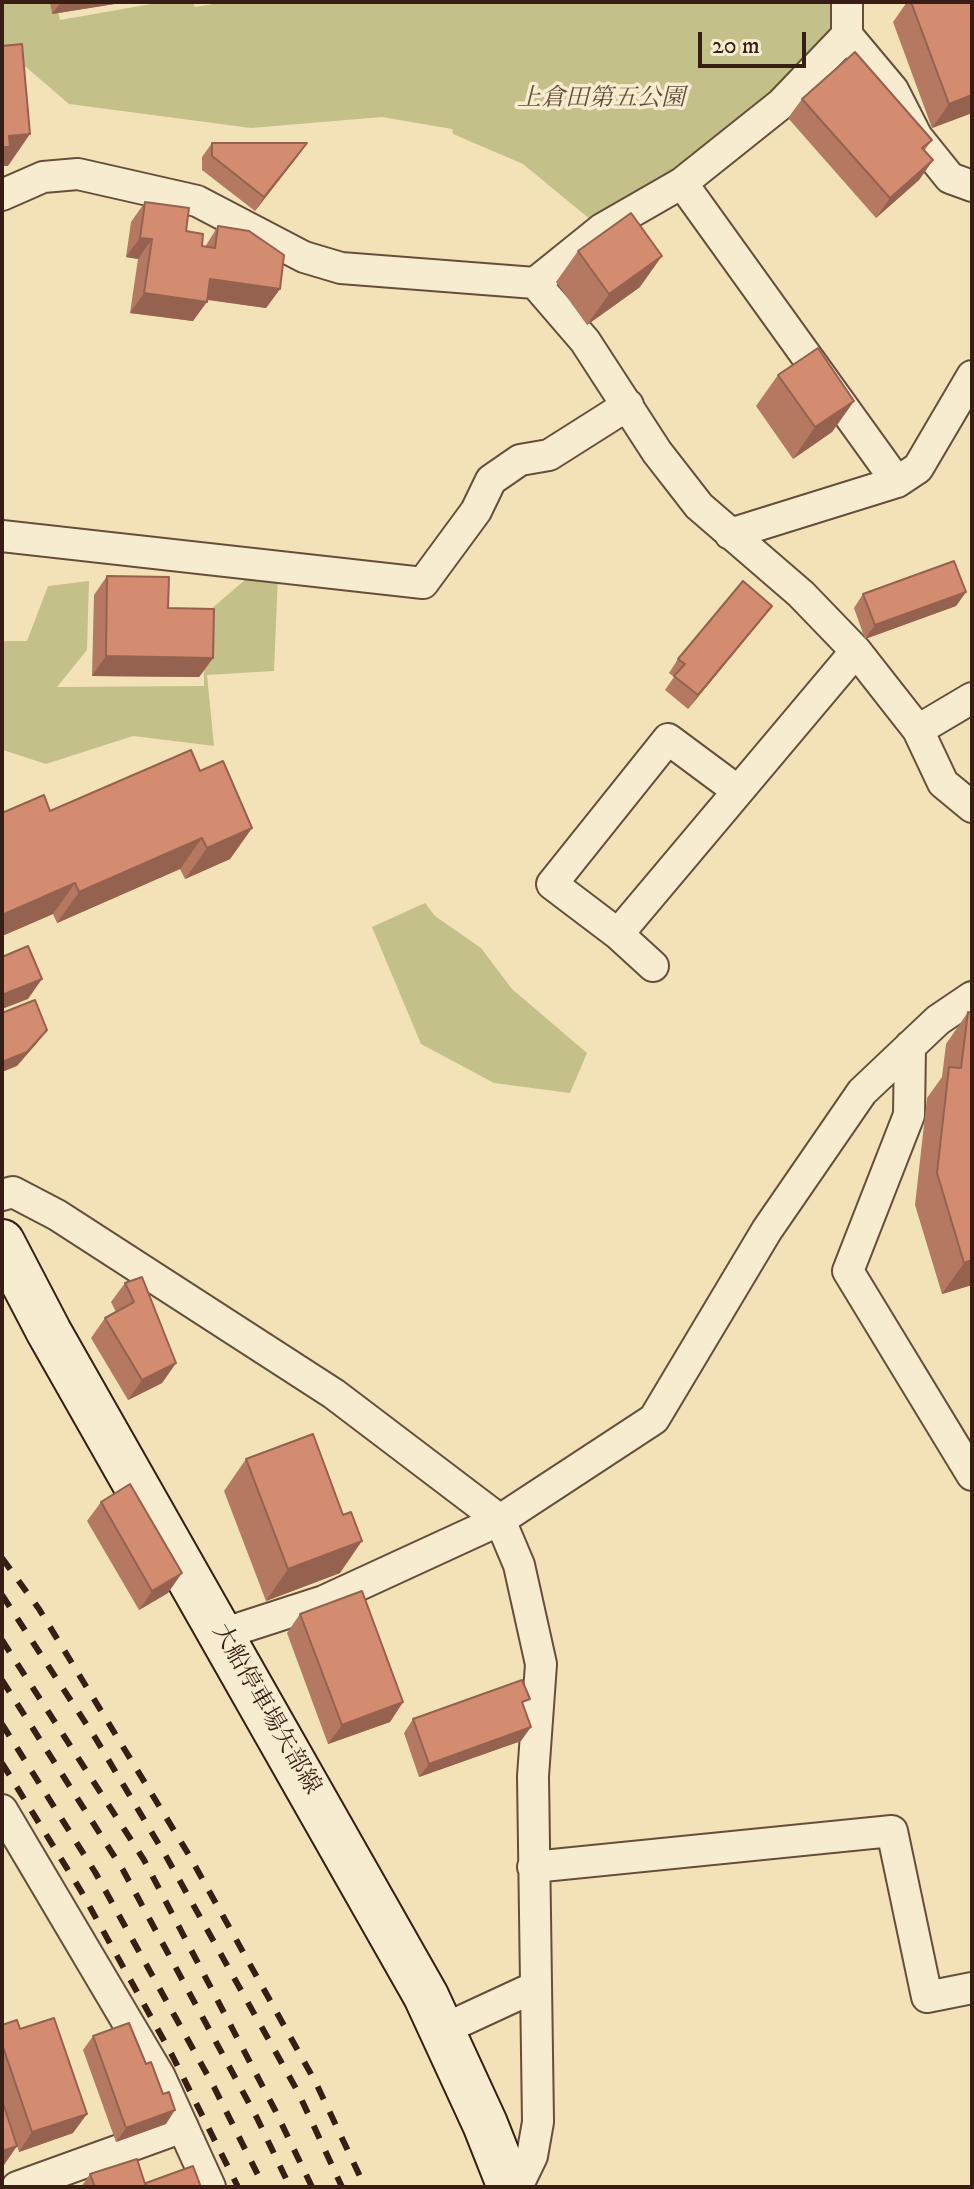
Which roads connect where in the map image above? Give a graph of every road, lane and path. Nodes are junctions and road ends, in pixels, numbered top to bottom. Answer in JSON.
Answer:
{"nodes":[{"id":1,"x":847,"y":2,"type":"edge"},
{"id":2,"x":847,"y":35,"type":"junction"},
{"id":3,"x":682,"y":183,"type":"junction"},
{"id":4,"x":972,"y":186,"type":"edge"},
{"id":5,"x":2,"y":195,"type":"edge"},
{"id":6,"x":535,"y":283,"type":"junction"},
{"id":7,"x":972,"y":376,"type":"edge"},
{"id":8,"x":628,"y":405,"type":"junction"},
{"id":9,"x":897,"y":482,"type":"junction"},
{"id":10,"x":730,"y":534,"type":"junction"},
{"id":11,"x":2,"y":536,"type":"edge"},
{"id":12,"x":856,"y":651,"type":"junction"},
{"id":13,"x":972,"y":698,"type":"edge"},
{"id":14,"x":918,"y":730,"type":"junction"},
{"id":15,"x":738,"y":791,"type":"junction"},
{"id":16,"x":972,"y":807,"type":"edge"},
{"id":17,"x":618,"y":934,"type":"junction"},
{"id":18,"x":653,"y":966,"type":"dead end"},
{"id":19,"x":972,"y":999,"type":"edge"},
{"id":20,"x":910,"y":1046,"type":"junction"},
{"id":21,"x":2,"y":1195,"type":"edge"},
{"id":22,"x":2,"y":1242,"type":"edge"},
{"id":23,"x":972,"y":1475,"type":"edge"},
{"id":24,"x":500,"y":1520,"type":"junction"},
{"id":25,"x":222,"y":1634,"type":"junction"},
{"id":26,"x":2,"y":1810,"type":"edge"},
{"id":27,"x":533,"y":1867,"type":"junction"},
{"id":28,"x":535,"y":1987,"type":"junction"},
{"id":29,"x":972,"y":1988,"type":"edge"},
{"id":30,"x":442,"y":2030,"type":"junction"},
{"id":31,"x":183,"y":2127,"type":"junction"},
{"id":32,"x":17,"y":2187,"type":"edge"},
{"id":33,"x":210,"y":2187,"type":"edge"},
{"id":34,"x":510,"y":2187,"type":"edge"},
{"id":35,"x":517,"y":2187,"type":"edge"}],
"edges":[{"from":1,"to":2,"type":"street"},
{"from":2,"to":3,"type":"street"},
{"from":2,"to":4,"type":"street"},
{"from":3,"to":6,"type":"street"},
{"from":3,"to":9,"type":"street"},
{"from":5,"to":6,"type":"street"},
{"from":6,"to":8,"type":"street"},
{"from":7,"to":9,"type":"street"},
{"from":8,"to":10,"type":"street"},
{"from":8,"to":11,"type":"street"},
{"from":9,"to":10,"type":"street"},
{"from":10,"to":12,"type":"street"},
{"from":12,"to":14,"type":"street"},
{"from":12,"to":15,"type":"street"},
{"from":13,"to":14,"type":"street"},
{"from":14,"to":16,"type":"street"},
{"from":15,"to":17,"type":"street"},
{"from":15,"to":17,"type":"street"},
{"from":17,"to":18,"type":"street"},
{"from":19,"to":20,"type":"street"},
{"from":20,"to":23,"type":"street"},
{"from":20,"to":24,"type":"street"},
{"from":21,"to":24,"type":"street"},
{"from":22,"to":25,"type":"main road","name":"大船停車場矢部線"},
{"from":24,"to":25,"type":"street"},
{"from":24,"to":27,"type":"street"},
{"from":25,"to":30,"type":"main road","name":"大船停車場矢部線"},
{"from":26,"to":31,"type":"street"},
{"from":27,"to":28,"type":"street"},
{"from":27,"to":29,"type":"street"},
{"from":28,"to":30,"type":"street"},
{"from":28,"to":35,"type":"street"},
{"from":30,"to":34,"type":"main road","name":"大船停車場矢部線"},
{"from":31,"to":32,"type":"street"},
{"from":31,"to":33,"type":"street"}]}
